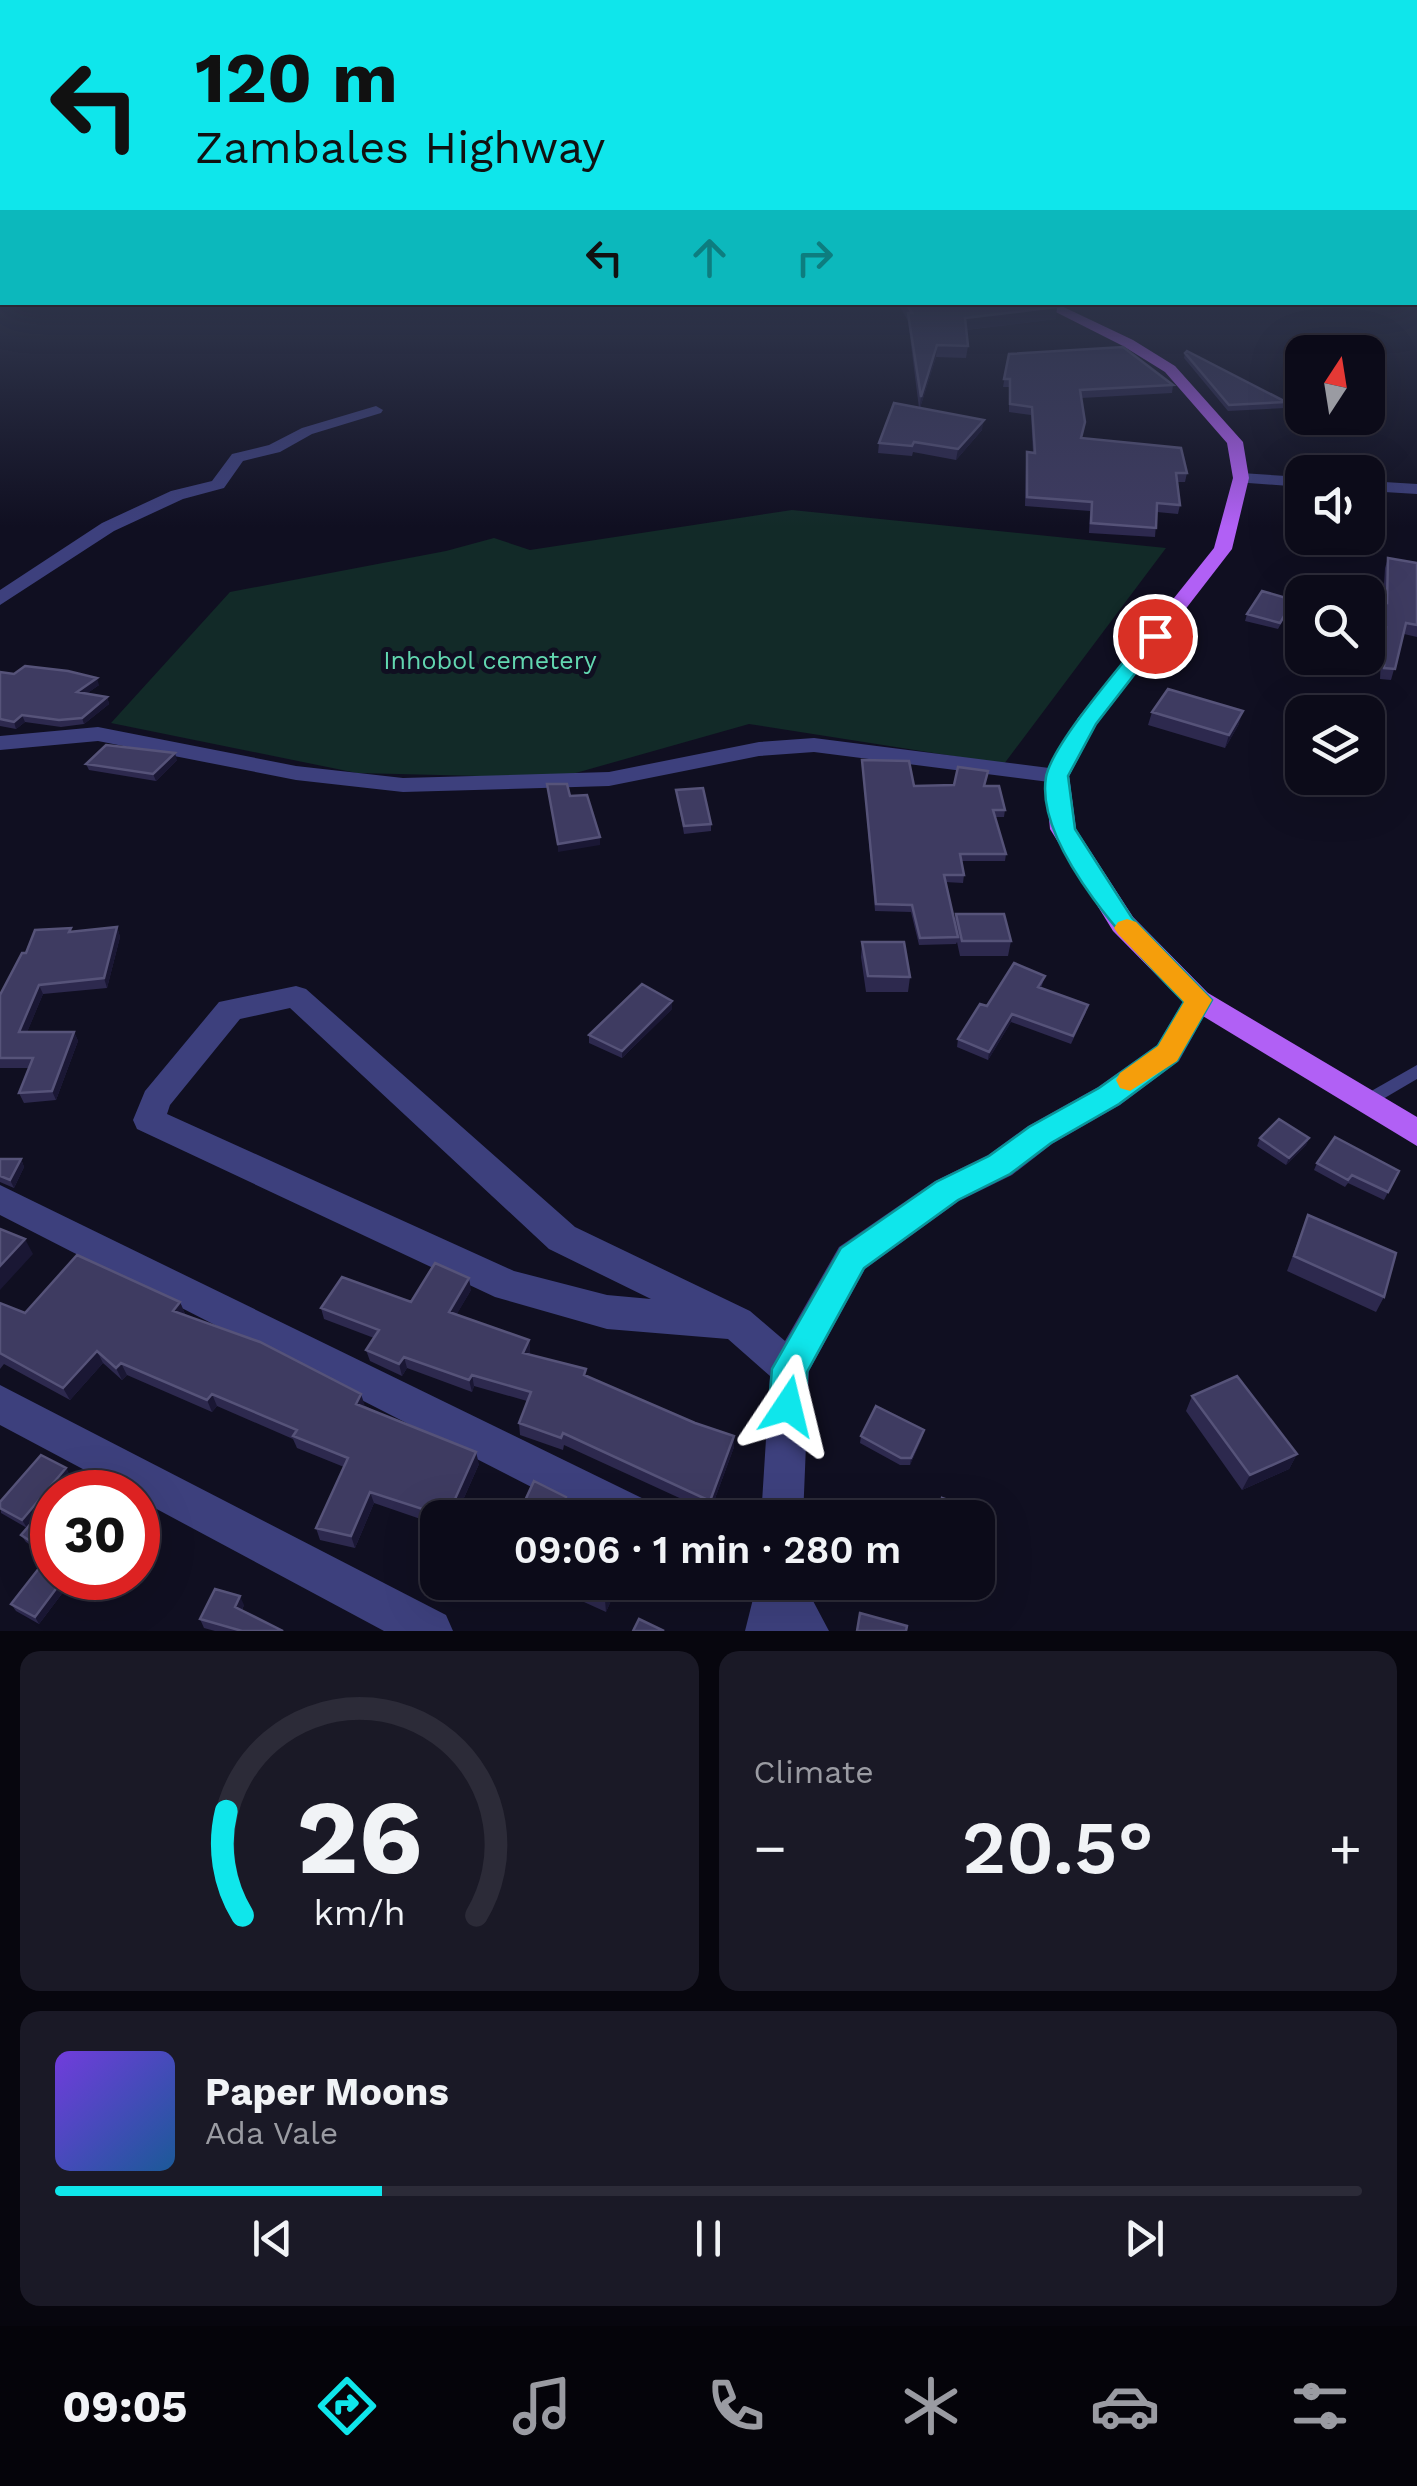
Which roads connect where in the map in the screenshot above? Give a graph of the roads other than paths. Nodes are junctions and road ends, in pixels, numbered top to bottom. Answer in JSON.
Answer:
{"nodes":[{"id":1,"x":1175,"y":374,"type":"edge"},
{"id":2,"x":376,"y":410,"type":"dead end"},
{"id":3,"x":1241,"y":478,"type":"junction"},
{"id":4,"x":1285,"y":481,"type":"edge"},
{"id":5,"x":1385,"y":487,"type":"edge"},
{"id":6,"x":1417,"y":489,"type":"edge"},
{"id":7,"x":0,"y":599,"type":"edge"},
{"id":8,"x":2,"y":742,"type":"edge"},
{"id":9,"x":1057,"y":776,"type":"junction"},
{"id":10,"x":1198,"y":1000,"type":"junction"},
{"id":11,"x":1417,"y":1071,"type":"edge"},
{"id":12,"x":1363,"y":1104,"type":"junction"},
{"id":13,"x":1417,"y":1133,"type":"edge"},
{"id":14,"x":0,"y":1199,"type":"edge"},
{"id":15,"x":738,"y":1324,"type":"junction"},
{"id":16,"x":790,"y":1369,"type":"junction"},
{"id":17,"x":0,"y":1404,"type":"edge"},
{"id":18,"x":602,"y":1500,"type":"edge"},
{"id":19,"x":783,"y":1500,"type":"edge"},
{"id":20,"x":772,"y":1600,"type":"edge"},
{"id":21,"x":785,"y":1600,"type":"edge"},
{"id":22,"x":430,"y":1631,"type":"edge"},
{"id":23,"x":768,"y":1631,"type":"edge"},
{"id":24,"x":806,"y":1631,"type":"edge"}],
"edges":[{"from":1,"to":3,"type":"main road"},
{"from":2,"to":7,"type":"street"},
{"from":3,"to":4,"type":"street"},
{"from":3,"to":9,"type":"main road"},
{"from":5,"to":6,"type":"street"},
{"from":8,"to":9,"type":"street"},
{"from":9,"to":10,"type":"main road"},
{"from":10,"to":12,"type":"main road"},
{"from":10,"to":16,"type":"street"},
{"from":11,"to":12,"type":"lane"},
{"from":12,"to":13,"type":"main road"},
{"from":14,"to":18,"type":"street"},
{"from":15,"to":15,"type":"street"},
{"from":15,"to":16,"type":"street"},
{"from":16,"to":19,"type":"street"},
{"from":17,"to":22,"type":"street"},
{"from":20,"to":23,"type":"street"},
{"from":21,"to":24,"type":"street"}]}
